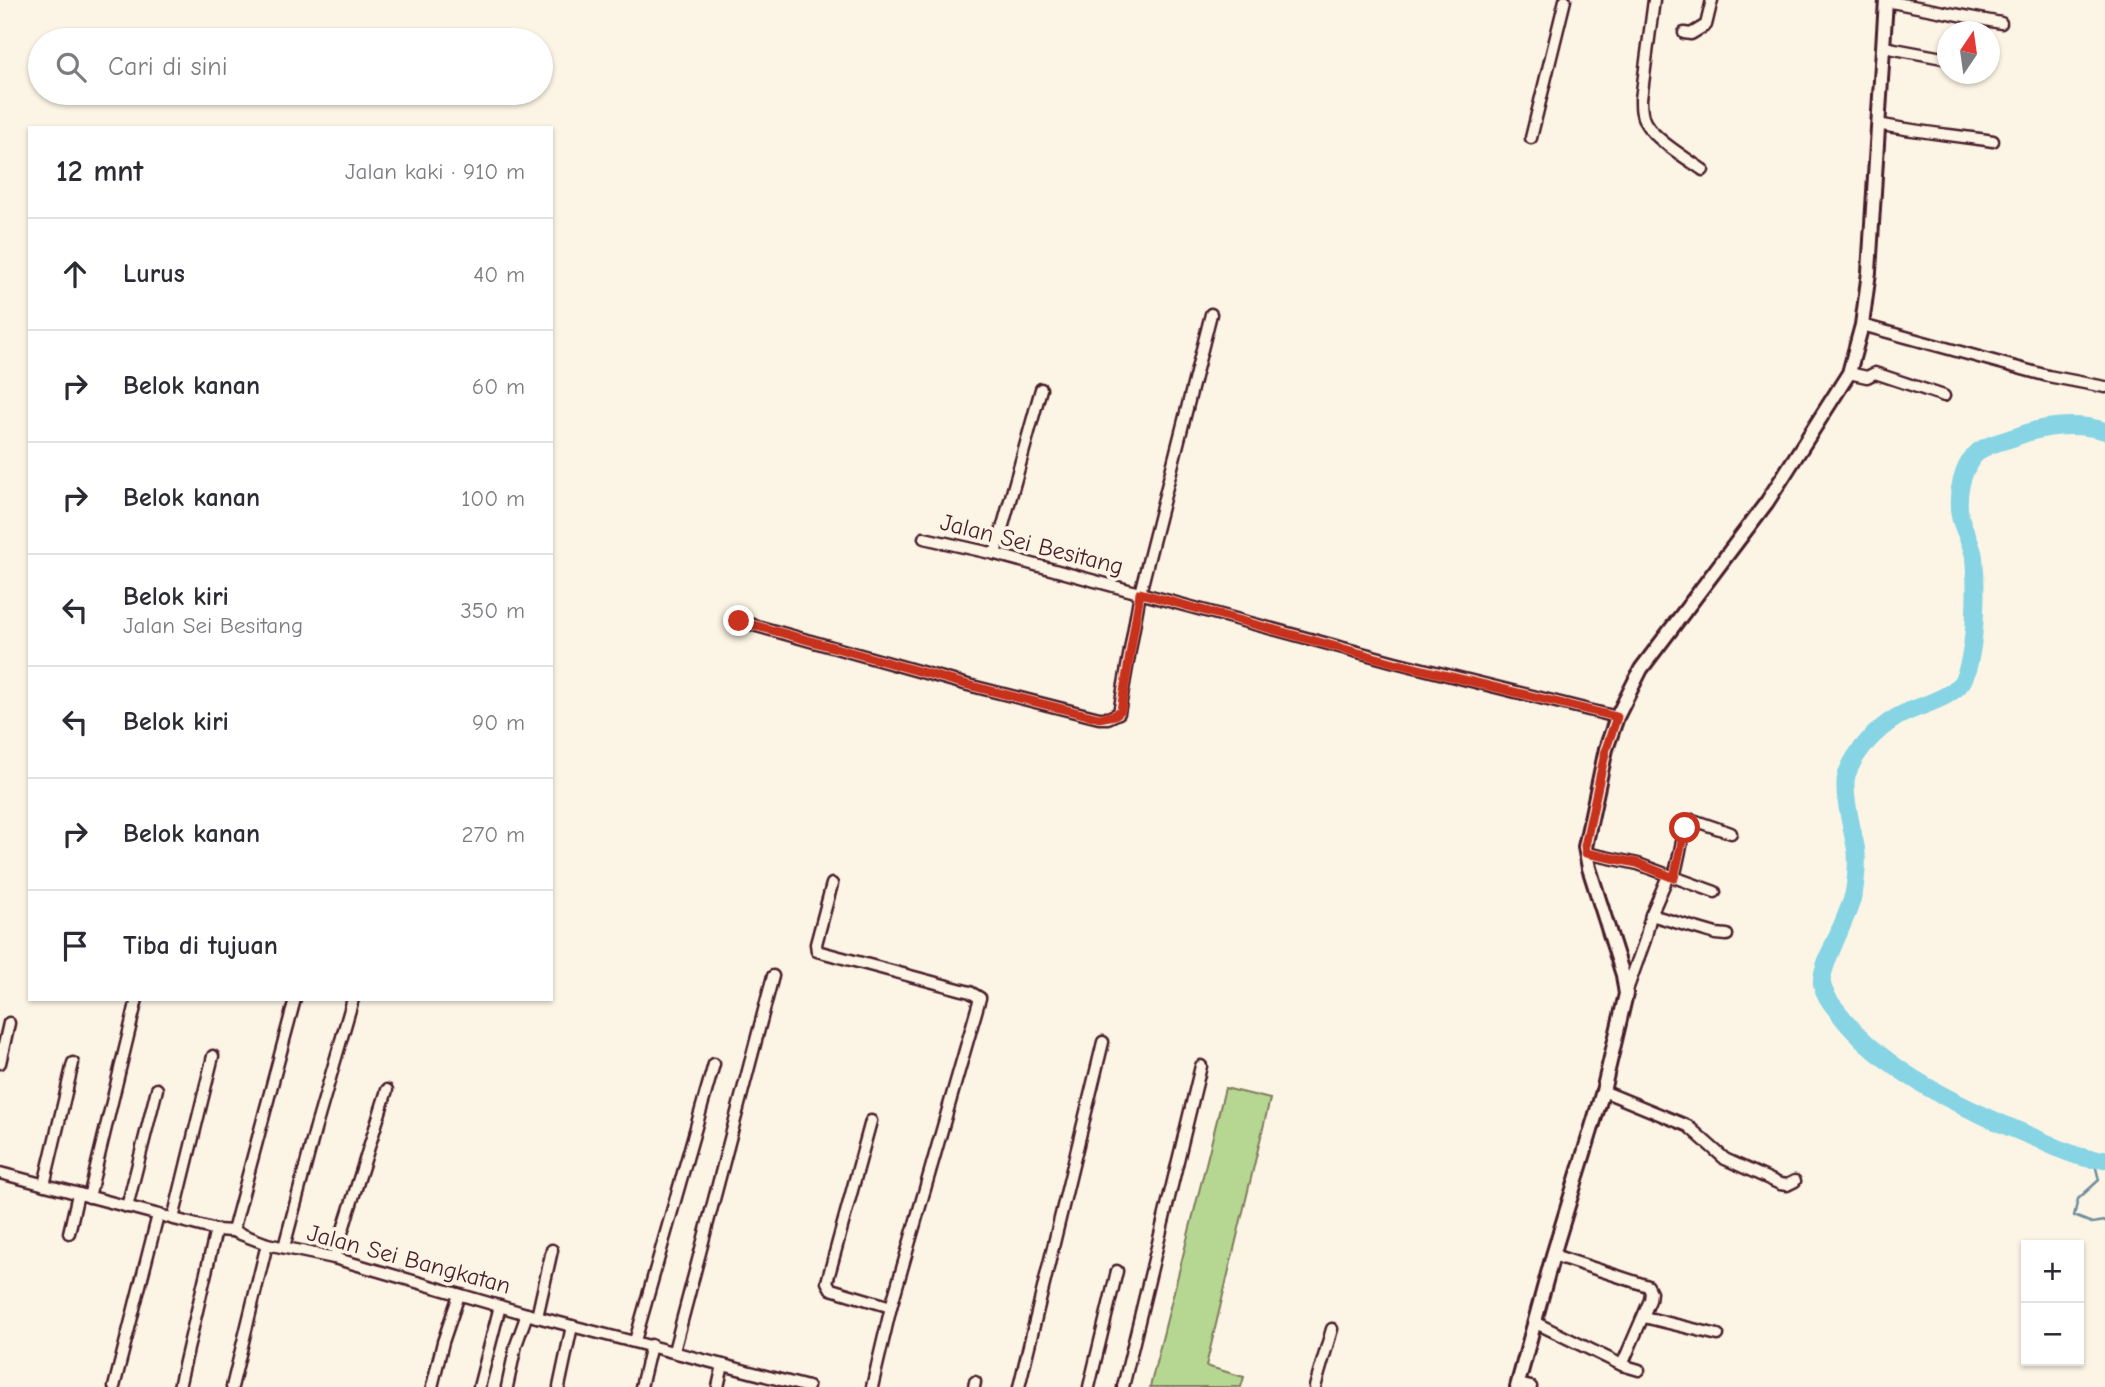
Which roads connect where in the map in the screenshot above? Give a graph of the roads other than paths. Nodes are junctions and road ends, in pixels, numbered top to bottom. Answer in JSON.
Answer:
{"nodes":[{"id":1,"x":1565,"y":0,"type":"edge"},
{"id":2,"x":1654,"y":0,"type":"edge"},
{"id":3,"x":1712,"y":0,"type":"edge"},
{"id":4,"x":1886,"y":0,"type":"edge"},
{"id":5,"x":2001,"y":23,"type":"dead end"},
{"id":6,"x":1684,"y":33,"type":"dead end"},
{"id":7,"x":1884,"y":47,"type":"junction"},
{"id":8,"x":1937,"y":57,"type":"edge"},
{"id":9,"x":1878,"y":124,"type":"junction"},
{"id":10,"x":1531,"y":138,"type":"dead end"},
{"id":11,"x":1993,"y":141,"type":"dead end"},
{"id":12,"x":1703,"y":170,"type":"dead end"},
{"id":13,"x":1212,"y":314,"type":"dead end"},
{"id":14,"x":1862,"y":325,"type":"junction"},
{"id":15,"x":1849,"y":373,"type":"junction"},
{"id":16,"x":2105,"y":387,"type":"edge"},
{"id":17,"x":1041,"y":389,"type":"dead end"},
{"id":18,"x":1944,"y":396,"type":"dead end"},
{"id":19,"x":924,"y":538,"type":"dead end"},
{"id":20,"x":995,"y":555,"type":"junction"},
{"id":21,"x":1140,"y":593,"type":"junction"},
{"id":22,"x":739,"y":621,"type":"dead end"},
{"id":23,"x":1617,"y":717,"type":"junction"},
{"id":24,"x":1731,"y":833,"type":"dead end"},
{"id":25,"x":1586,"y":853,"type":"junction"},
{"id":26,"x":1671,"y":877,"type":"junction"},
{"id":27,"x":832,"y":884,"type":"dead end"},
{"id":28,"x":1715,"y":892,"type":"dead end"},
{"id":29,"x":1651,"y":915,"type":"junction"},
{"id":30,"x":1727,"y":935,"type":"dead end"},
{"id":31,"x":774,"y":976,"type":"dead end"},
{"id":32,"x":1626,"y":994,"type":"junction"},
{"id":33,"x":136,"y":1001,"type":"edge"},
{"id":34,"x":294,"y":1001,"type":"edge"},
{"id":35,"x":352,"y":1001,"type":"edge"},
{"id":36,"x":9,"y":1023,"type":"dead end"},
{"id":37,"x":1103,"y":1042,"type":"dead end"},
{"id":38,"x":213,"y":1056,"type":"dead end"},
{"id":39,"x":0,"y":1062,"type":"edge"},
{"id":40,"x":73,"y":1063,"type":"dead end"},
{"id":41,"x":714,"y":1064,"type":"dead end"},
{"id":42,"x":1201,"y":1066,"type":"dead end"},
{"id":43,"x":157,"y":1089,"type":"dead end"},
{"id":44,"x":387,"y":1090,"type":"dead end"},
{"id":45,"x":1603,"y":1091,"type":"junction"},
{"id":46,"x":871,"y":1121,"type":"dead end"},
{"id":47,"x":0,"y":1173,"type":"edge"},
{"id":48,"x":1795,"y":1181,"type":"dead end"},
{"id":49,"x":44,"y":1185,"type":"junction"},
{"id":50,"x":84,"y":1195,"type":"junction"},
{"id":51,"x":127,"y":1207,"type":"junction"},
{"id":52,"x":158,"y":1215,"type":"junction"},
{"id":53,"x":173,"y":1219,"type":"junction"},
{"id":54,"x":216,"y":1230,"type":"junction"},
{"id":55,"x":233,"y":1231,"type":"junction"},
{"id":56,"x":69,"y":1233,"type":"dead end"},
{"id":57,"x":267,"y":1244,"type":"junction"},
{"id":58,"x":284,"y":1247,"type":"junction"},
{"id":59,"x":552,"y":1250,"type":"dead end"},
{"id":60,"x":1553,"y":1255,"type":"junction"},
{"id":61,"x":334,"y":1258,"type":"junction"},
{"id":62,"x":1117,"y":1271,"type":"dead end"},
{"id":63,"x":459,"y":1295,"type":"junction"},
{"id":64,"x":500,"y":1307,"type":"junction"},
{"id":65,"x":891,"y":1307,"type":"junction"},
{"id":66,"x":532,"y":1315,"type":"junction"},
{"id":67,"x":1644,"y":1317,"type":"junction"},
{"id":68,"x":1535,"y":1323,"type":"junction"},
{"id":69,"x":572,"y":1326,"type":"junction"},
{"id":70,"x":1332,"y":1329,"type":"dead end"},
{"id":71,"x":1718,"y":1335,"type":"dead end"},
{"id":72,"x":635,"y":1341,"type":"junction"},
{"id":73,"x":651,"y":1345,"type":"junction"},
{"id":74,"x":674,"y":1351,"type":"junction"},
{"id":75,"x":723,"y":1365,"type":"junction"},
{"id":76,"x":1622,"y":1365,"type":"junction"},
{"id":77,"x":1639,"y":1370,"type":"dead end"},
{"id":78,"x":787,"y":1384,"type":"edge"},
{"id":79,"x":1522,"y":1386,"type":"edge"},
{"id":80,"x":114,"y":1387,"type":"edge"},
{"id":81,"x":179,"y":1387,"type":"edge"},
{"id":82,"x":232,"y":1387,"type":"edge"},
{"id":83,"x":432,"y":1387,"type":"edge"},
{"id":84,"x":479,"y":1387,"type":"edge"},
{"id":85,"x":507,"y":1387,"type":"edge"},
{"id":86,"x":559,"y":1387,"type":"edge"},
{"id":87,"x":641,"y":1387,"type":"edge"},
{"id":88,"x":718,"y":1387,"type":"edge"},
{"id":89,"x":807,"y":1387,"type":"edge"},
{"id":90,"x":872,"y":1387,"type":"edge"},
{"id":91,"x":1019,"y":1387,"type":"edge"},
{"id":92,"x":1089,"y":1387,"type":"edge"},
{"id":93,"x":1123,"y":1387,"type":"edge"},
{"id":94,"x":1315,"y":1387,"type":"edge"}],
"edges":[{"from":1,"to":10,"type":"street"},
{"from":2,"to":12,"type":"street"},
{"from":3,"to":6,"type":"street"},
{"from":4,"to":5,"type":"street"},
{"from":4,"to":7,"type":"main road"},
{"from":7,"to":8,"type":"street"},
{"from":7,"to":9,"type":"main road"},
{"from":9,"to":11,"type":"street"},
{"from":9,"to":14,"type":"main road"},
{"from":13,"to":21,"type":"street"},
{"from":14,"to":15,"type":"main road"},
{"from":14,"to":16,"type":"street"},
{"from":15,"to":18,"type":"street"},
{"from":15,"to":23,"type":"main road"},
{"from":17,"to":20,"type":"street"},
{"from":19,"to":20,"type":"street","name":"Jalan Sei Besitang"},
{"from":20,"to":21,"type":"street","name":"Jalan Sei Besitang"},
{"from":21,"to":22,"type":"street"},
{"from":21,"to":23,"type":"street","name":"Jalan Sei Besitang"},
{"from":23,"to":25,"type":"main road"},
{"from":24,"to":26,"type":"street"},
{"from":25,"to":26,"type":"street"},
{"from":25,"to":32,"type":"main road"},
{"from":26,"to":28,"type":"street"},
{"from":26,"to":29,"type":"street"},
{"from":27,"to":65,"type":"street"},
{"from":29,"to":30,"type":"street"},
{"from":29,"to":32,"type":"street"},
{"from":31,"to":74,"type":"street"},
{"from":32,"to":45,"type":"main road"},
{"from":33,"to":50,"type":"street"},
{"from":34,"to":55,"type":"street"},
{"from":35,"to":58,"type":"street"},
{"from":36,"to":39,"type":"street"},
{"from":37,"to":91,"type":"street"},
{"from":38,"to":53,"type":"street"},
{"from":40,"to":49,"type":"street"},
{"from":41,"to":72,"type":"street"},
{"from":42,"to":93,"type":"street"},
{"from":43,"to":51,"type":"street"},
{"from":44,"to":61,"type":"street"},
{"from":45,"to":48,"type":"street"},
{"from":45,"to":60,"type":"main road"},
{"from":46,"to":65,"type":"street"},
{"from":47,"to":49,"type":"street","name":"Jalan Sei Bangkatan"},
{"from":49,"to":50,"type":"street","name":"Jalan Sei Bangkatan"},
{"from":50,"to":51,"type":"street","name":"Jalan Sei Bangkatan"},
{"from":50,"to":56,"type":"street"},
{"from":51,"to":52,"type":"street","name":"Jalan Sei Bangkatan"},
{"from":52,"to":53,"type":"street","name":"Jalan Sei Bangkatan"},
{"from":52,"to":80,"type":"street"},
{"from":53,"to":54,"type":"street","name":"Jalan Sei Bangkatan"},
{"from":54,"to":55,"type":"street","name":"Jalan Sei Bangkatan"},
{"from":54,"to":81,"type":"street"},
{"from":55,"to":57,"type":"street","name":"Jalan Sei Bangkatan"},
{"from":57,"to":58,"type":"street","name":"Jalan Sei Bangkatan"},
{"from":57,"to":82,"type":"street"},
{"from":58,"to":61,"type":"street","name":"Jalan Sei Bangkatan"},
{"from":59,"to":66,"type":"street"},
{"from":60,"to":67,"type":"street"},
{"from":60,"to":68,"type":"main road"},
{"from":61,"to":63,"type":"street","name":"Jalan Sei Bangkatan"},
{"from":62,"to":92,"type":"street"},
{"from":63,"to":64,"type":"street","name":"Jalan Sei Bangkatan"},
{"from":63,"to":83,"type":"street"},
{"from":64,"to":66,"type":"street","name":"Jalan Sei Bangkatan"},
{"from":64,"to":84,"type":"street"},
{"from":65,"to":90,"type":"street"},
{"from":66,"to":69,"type":"street","name":"Jalan Sei Bangkatan"},
{"from":66,"to":85,"type":"street"},
{"from":67,"to":71,"type":"street"},
{"from":67,"to":76,"type":"street"},
{"from":68,"to":76,"type":"street"},
{"from":68,"to":79,"type":"main road"},
{"from":69,"to":72,"type":"street","name":"Jalan Sei Bangkatan"},
{"from":69,"to":86,"type":"street"},
{"from":70,"to":94,"type":"street"},
{"from":72,"to":73,"type":"street","name":"Jalan Sei Bangkatan"},
{"from":73,"to":74,"type":"street","name":"Jalan Sei Bangkatan"},
{"from":73,"to":87,"type":"street"},
{"from":74,"to":75,"type":"street","name":"Jalan Sei Bangkatan"},
{"from":75,"to":78,"type":"street","name":"Jalan Sei Bangkatan"},
{"from":75,"to":88,"type":"street"},
{"from":76,"to":77,"type":"street"},
{"from":78,"to":89,"type":"street","name":"Jalan Sei Bangkatan"}]}
